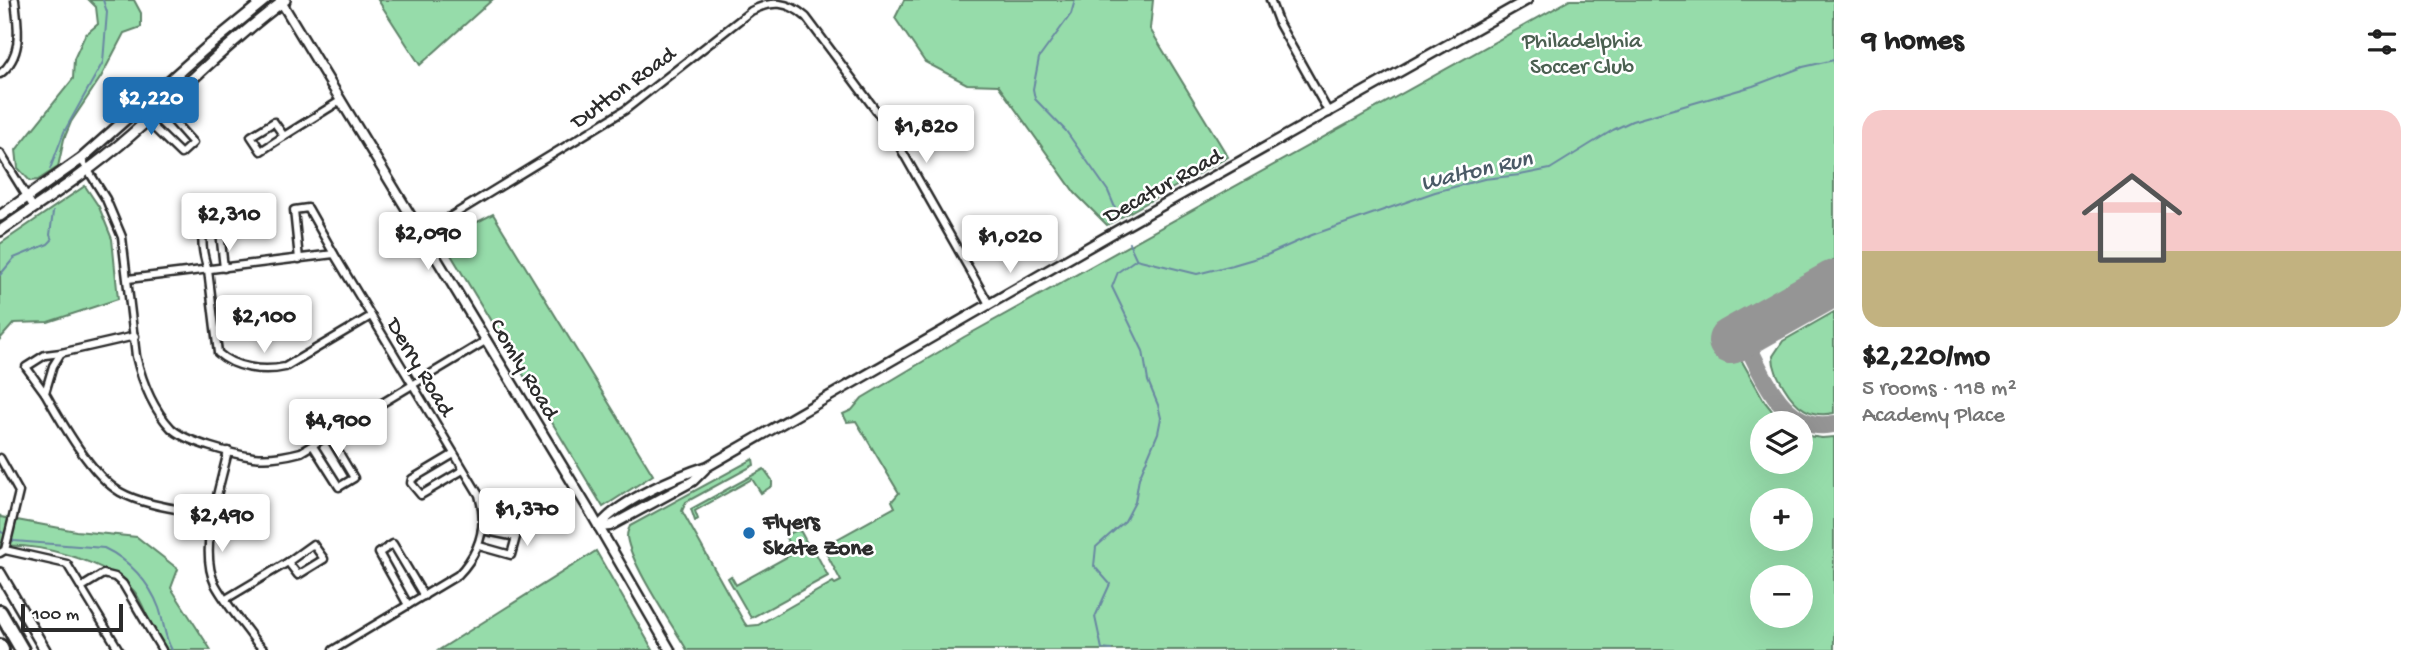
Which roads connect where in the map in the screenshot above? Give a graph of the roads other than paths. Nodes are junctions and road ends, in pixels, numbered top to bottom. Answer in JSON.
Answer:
{"nodes":[{"id":1,"x":15,"y":0,"type":"edge"},
{"id":2,"x":265,"y":0,"type":"edge"},
{"id":3,"x":1270,"y":0,"type":"edge"},
{"id":4,"x":1527,"y":0,"type":"edge"},
{"id":5,"x":282,"y":1,"type":"edge"},
{"id":6,"x":0,"y":74,"type":"edge"},
{"id":7,"x":340,"y":100,"type":"junction"},
{"id":8,"x":161,"y":107,"type":"junction"},
{"id":9,"x":1329,"y":113,"type":"junction"},
{"id":10,"x":147,"y":121,"type":"junction"},
{"id":11,"x":284,"y":136,"type":"junction"},
{"id":12,"x":0,"y":153,"type":"edge"},
{"id":13,"x":81,"y":159,"type":"junction"},
{"id":14,"x":89,"y":170,"type":"junction"},
{"id":15,"x":26,"y":197,"type":"junction"},
{"id":16,"x":34,"y":208,"type":"junction"},
{"id":17,"x":0,"y":216,"type":"edge"},
{"id":18,"x":0,"y":231,"type":"edge"},
{"id":19,"x":422,"y":234,"type":"junction"},
{"id":20,"x":334,"y":254,"type":"junction"},
{"id":21,"x":299,"y":259,"type":"junction"},
{"id":22,"x":223,"y":268,"type":"junction"},
{"id":23,"x":208,"y":270,"type":"junction"},
{"id":24,"x":128,"y":279,"type":"junction"},
{"id":25,"x":989,"y":304,"type":"junction"},
{"id":26,"x":371,"y":316,"type":"junction"},
{"id":27,"x":135,"y":336,"type":"junction"},
{"id":28,"x":487,"y":341,"type":"junction"},
{"id":29,"x":61,"y":354,"type":"junction"},
{"id":30,"x":413,"y":386,"type":"junction"},
{"id":31,"x":45,"y":393,"type":"junction"},
{"id":32,"x":329,"y":436,"type":"junction"},
{"id":33,"x":313,"y":446,"type":"junction"},
{"id":34,"x":229,"y":451,"type":"junction"},
{"id":35,"x":454,"y":454,"type":"junction"},
{"id":36,"x":0,"y":458,"type":"edge"},
{"id":37,"x":463,"y":470,"type":"junction"},
{"id":38,"x":214,"y":516,"type":"junction"},
{"id":39,"x":599,"y":527,"type":"junction"},
{"id":40,"x":482,"y":530,"type":"junction"},
{"id":41,"x":479,"y":546,"type":"junction"},
{"id":42,"x":4,"y":549,"type":"edge"},
{"id":43,"x":288,"y":562,"type":"junction"},
{"id":44,"x":0,"y":573,"type":"edge"},
{"id":45,"x":82,"y":587,"type":"junction"},
{"id":46,"x":424,"y":596,"type":"junction"},
{"id":47,"x":226,"y":599,"type":"junction"},
{"id":48,"x":408,"y":604,"type":"junction"},
{"id":49,"x":0,"y":612,"type":"edge"},
{"id":50,"x":22,"y":650,"type":"edge"},
{"id":51,"x":46,"y":650,"type":"edge"},
{"id":52,"x":119,"y":650,"type":"edge"},
{"id":53,"x":162,"y":650,"type":"edge"},
{"id":54,"x":264,"y":650,"type":"edge"},
{"id":55,"x":333,"y":650,"type":"edge"},
{"id":56,"x":670,"y":650,"type":"edge"}],
"edges":[{"from":1,"to":6,"type":"street"},
{"from":2,"to":13,"type":"main road"},
{"from":3,"to":9,"type":"street"},
{"from":4,"to":9,"type":"street","name":"Decatur Road"},
{"from":5,"to":7,"type":"street","name":"Comly Road"},
{"from":5,"to":8,"type":"main road"},
{"from":7,"to":11,"type":"street"},
{"from":7,"to":19,"type":"street","name":"Comly Road"},
{"from":8,"to":10,"type":"main road"},
{"from":8,"to":10,"type":"street"},
{"from":9,"to":25,"type":"street","name":"Decatur Road"},
{"from":10,"to":14,"type":"main road"},
{"from":11,"to":11,"type":"street"},
{"from":12,"to":15,"type":"street"},
{"from":13,"to":14,"type":"street"},
{"from":13,"to":15,"type":"main road"},
{"from":14,"to":16,"type":"main road"},
{"from":14,"to":24,"type":"street"},
{"from":15,"to":16,"type":"street"},
{"from":15,"to":17,"type":"main road"},
{"from":16,"to":18,"type":"main road"},
{"from":19,"to":25,"type":"street","name":"Dutton Road"},
{"from":19,"to":28,"type":"street","name":"Comly Road"},
{"from":20,"to":21,"type":"street"},
{"from":20,"to":21,"type":"street","name":"Derry Road"},
{"from":20,"to":26,"type":"street","name":"Derry Road"},
{"from":21,"to":22,"type":"street"},
{"from":22,"to":23,"type":"street"},
{"from":22,"to":23,"type":"street"},
{"from":23,"to":24,"type":"street"},
{"from":23,"to":26,"type":"street"},
{"from":24,"to":27,"type":"street"},
{"from":25,"to":39,"type":"street","name":"Decatur Road"},
{"from":26,"to":30,"type":"street","name":"Derry Road"},
{"from":27,"to":29,"type":"street"},
{"from":27,"to":34,"type":"street"},
{"from":28,"to":30,"type":"street"},
{"from":28,"to":39,"type":"street","name":"Comly Road"},
{"from":29,"to":31,"type":"street"},
{"from":29,"to":31,"type":"street"},
{"from":30,"to":32,"type":"street"},
{"from":30,"to":35,"type":"street","name":"Derry Road"},
{"from":31,"to":38,"type":"street"},
{"from":32,"to":33,"type":"street"},
{"from":32,"to":33,"type":"street"},
{"from":33,"to":34,"type":"street"},
{"from":34,"to":38,"type":"street"},
{"from":35,"to":37,"type":"street","name":"Derry Road"},
{"from":35,"to":37,"type":"street"},
{"from":36,"to":42,"type":"street"},
{"from":37,"to":40,"type":"street","name":"Derry Road"},
{"from":38,"to":47,"type":"street"},
{"from":39,"to":56,"type":"street","name":"Comly Road"},
{"from":40,"to":41,"type":"street","name":"Derry Road"},
{"from":40,"to":41,"type":"street"},
{"from":41,"to":46,"type":"street"},
{"from":42,"to":45,"type":"street"},
{"from":43,"to":43,"type":"street"},
{"from":43,"to":47,"type":"street"},
{"from":44,"to":51,"type":"main road"},
{"from":45,"to":52,"type":"street"},
{"from":45,"to":53,"type":"street"},
{"from":46,"to":48,"type":"street"},
{"from":46,"to":48,"type":"street"},
{"from":47,"to":54,"type":"street"},
{"from":48,"to":55,"type":"street"},
{"from":49,"to":50,"type":"highway"}]}
